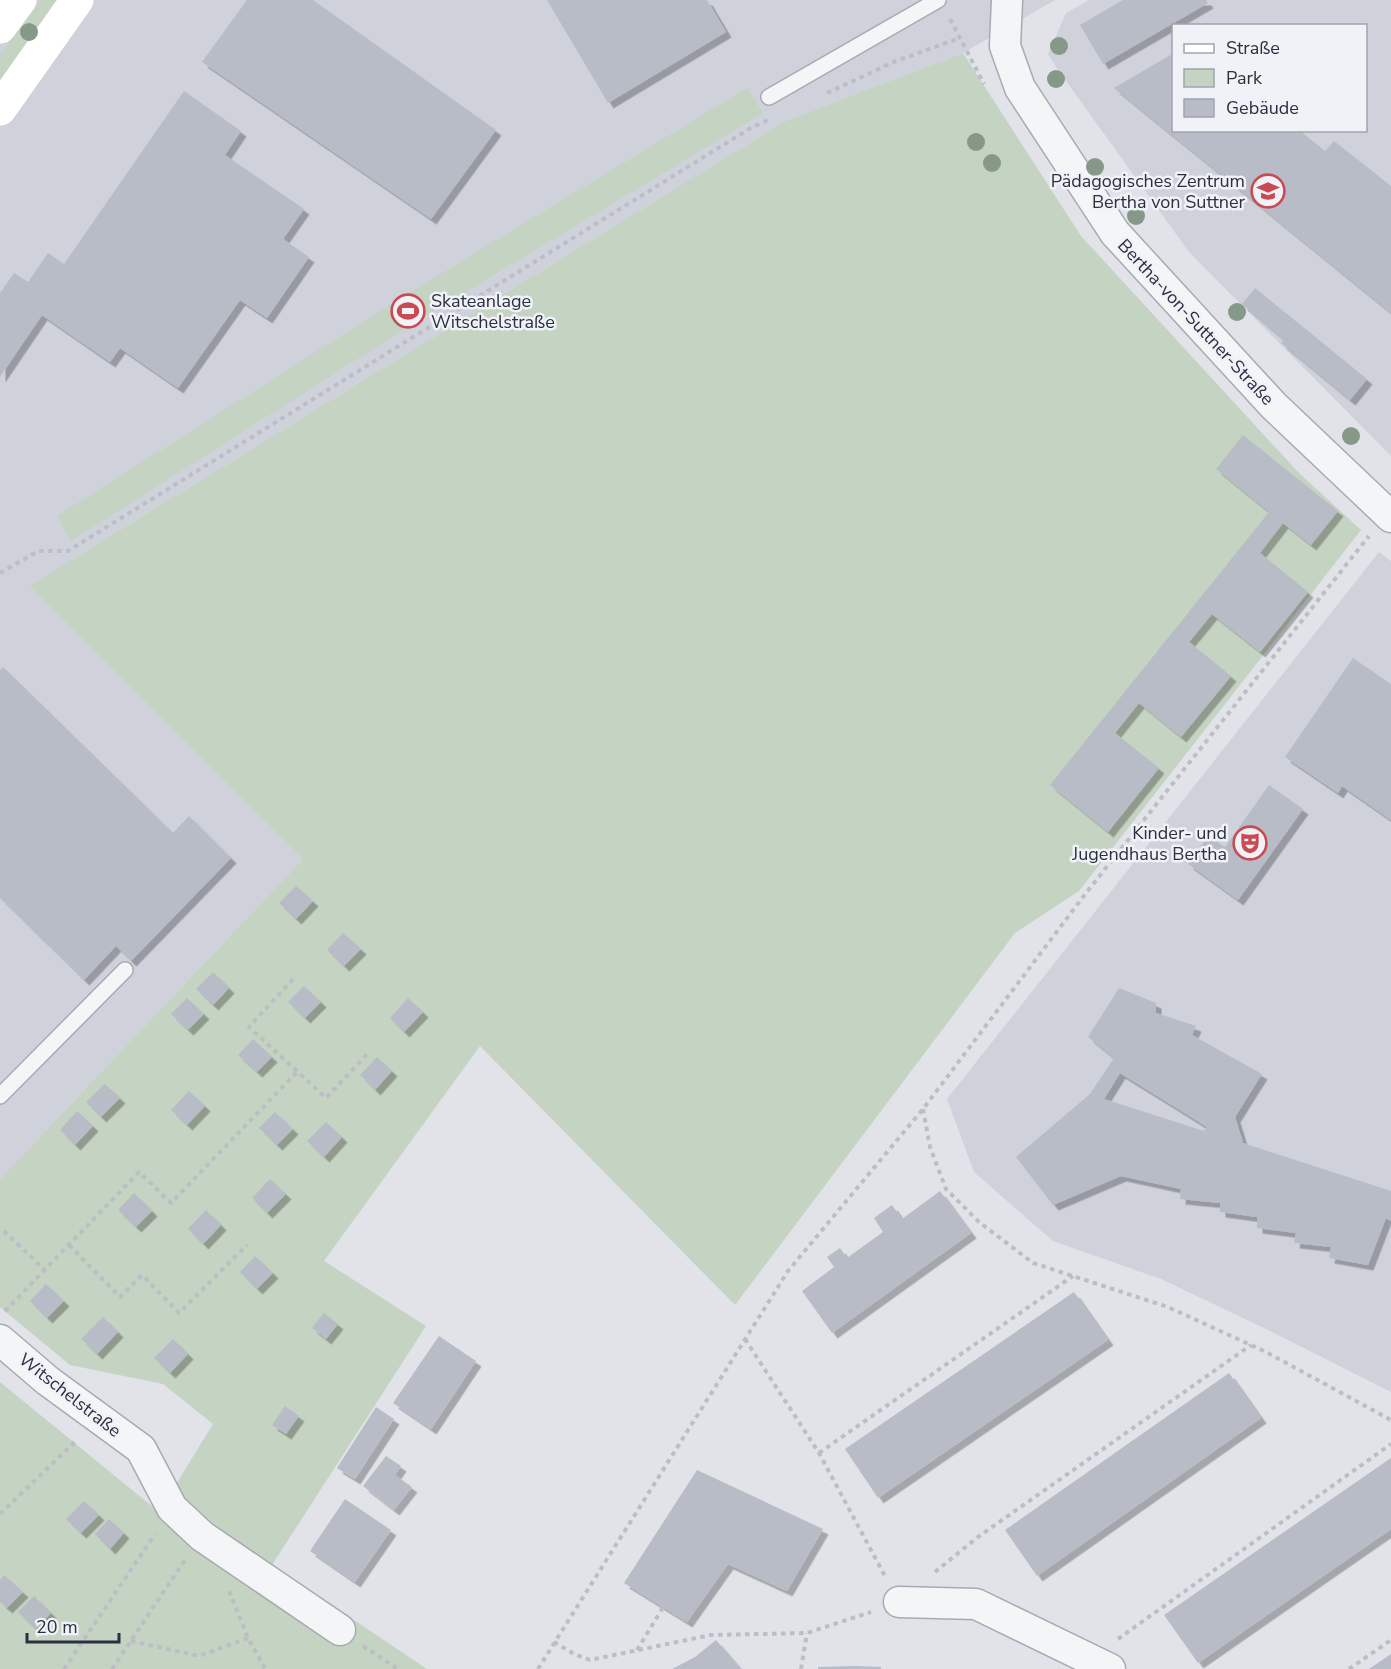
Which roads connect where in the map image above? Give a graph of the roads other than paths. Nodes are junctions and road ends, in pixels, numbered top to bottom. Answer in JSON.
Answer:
{"nodes":[{"id":1,"x":20,"y":0,"type":"edge"},
{"id":2,"x":76,"y":0,"type":"edge"},
{"id":3,"x":938,"y":0,"type":"edge"},
{"id":4,"x":1007,"y":0,"type":"edge"},
{"id":5,"x":0,"y":27,"type":"edge"},
{"id":6,"x":769,"y":97,"type":"dead end"},
{"id":7,"x":0,"y":109,"type":"edge"},
{"id":8,"x":1389,"y":516,"type":"edge"},
{"id":9,"x":125,"y":970,"type":"dead end"},
{"id":10,"x":0,"y":1096,"type":"edge"},
{"id":11,"x":0,"y":1340,"type":"edge"},
{"id":12,"x":899,"y":1602,"type":"road end"},
{"id":13,"x":340,"y":1630,"type":"road end"},
{"id":14,"x":1100,"y":1664,"type":"edge"}],
"edges":[{"from":1,"to":5,"type":"street"},
{"from":2,"to":7,"type":"street"},
{"from":3,"to":6,"type":"lane"},
{"from":4,"to":8,"type":"street","name":"Bertha-von-Suttner-Straße"},
{"from":9,"to":10,"type":"lane"},
{"from":11,"to":13,"type":"street","name":"Witschelstraße"},
{"from":12,"to":14,"type":"street"}]}
